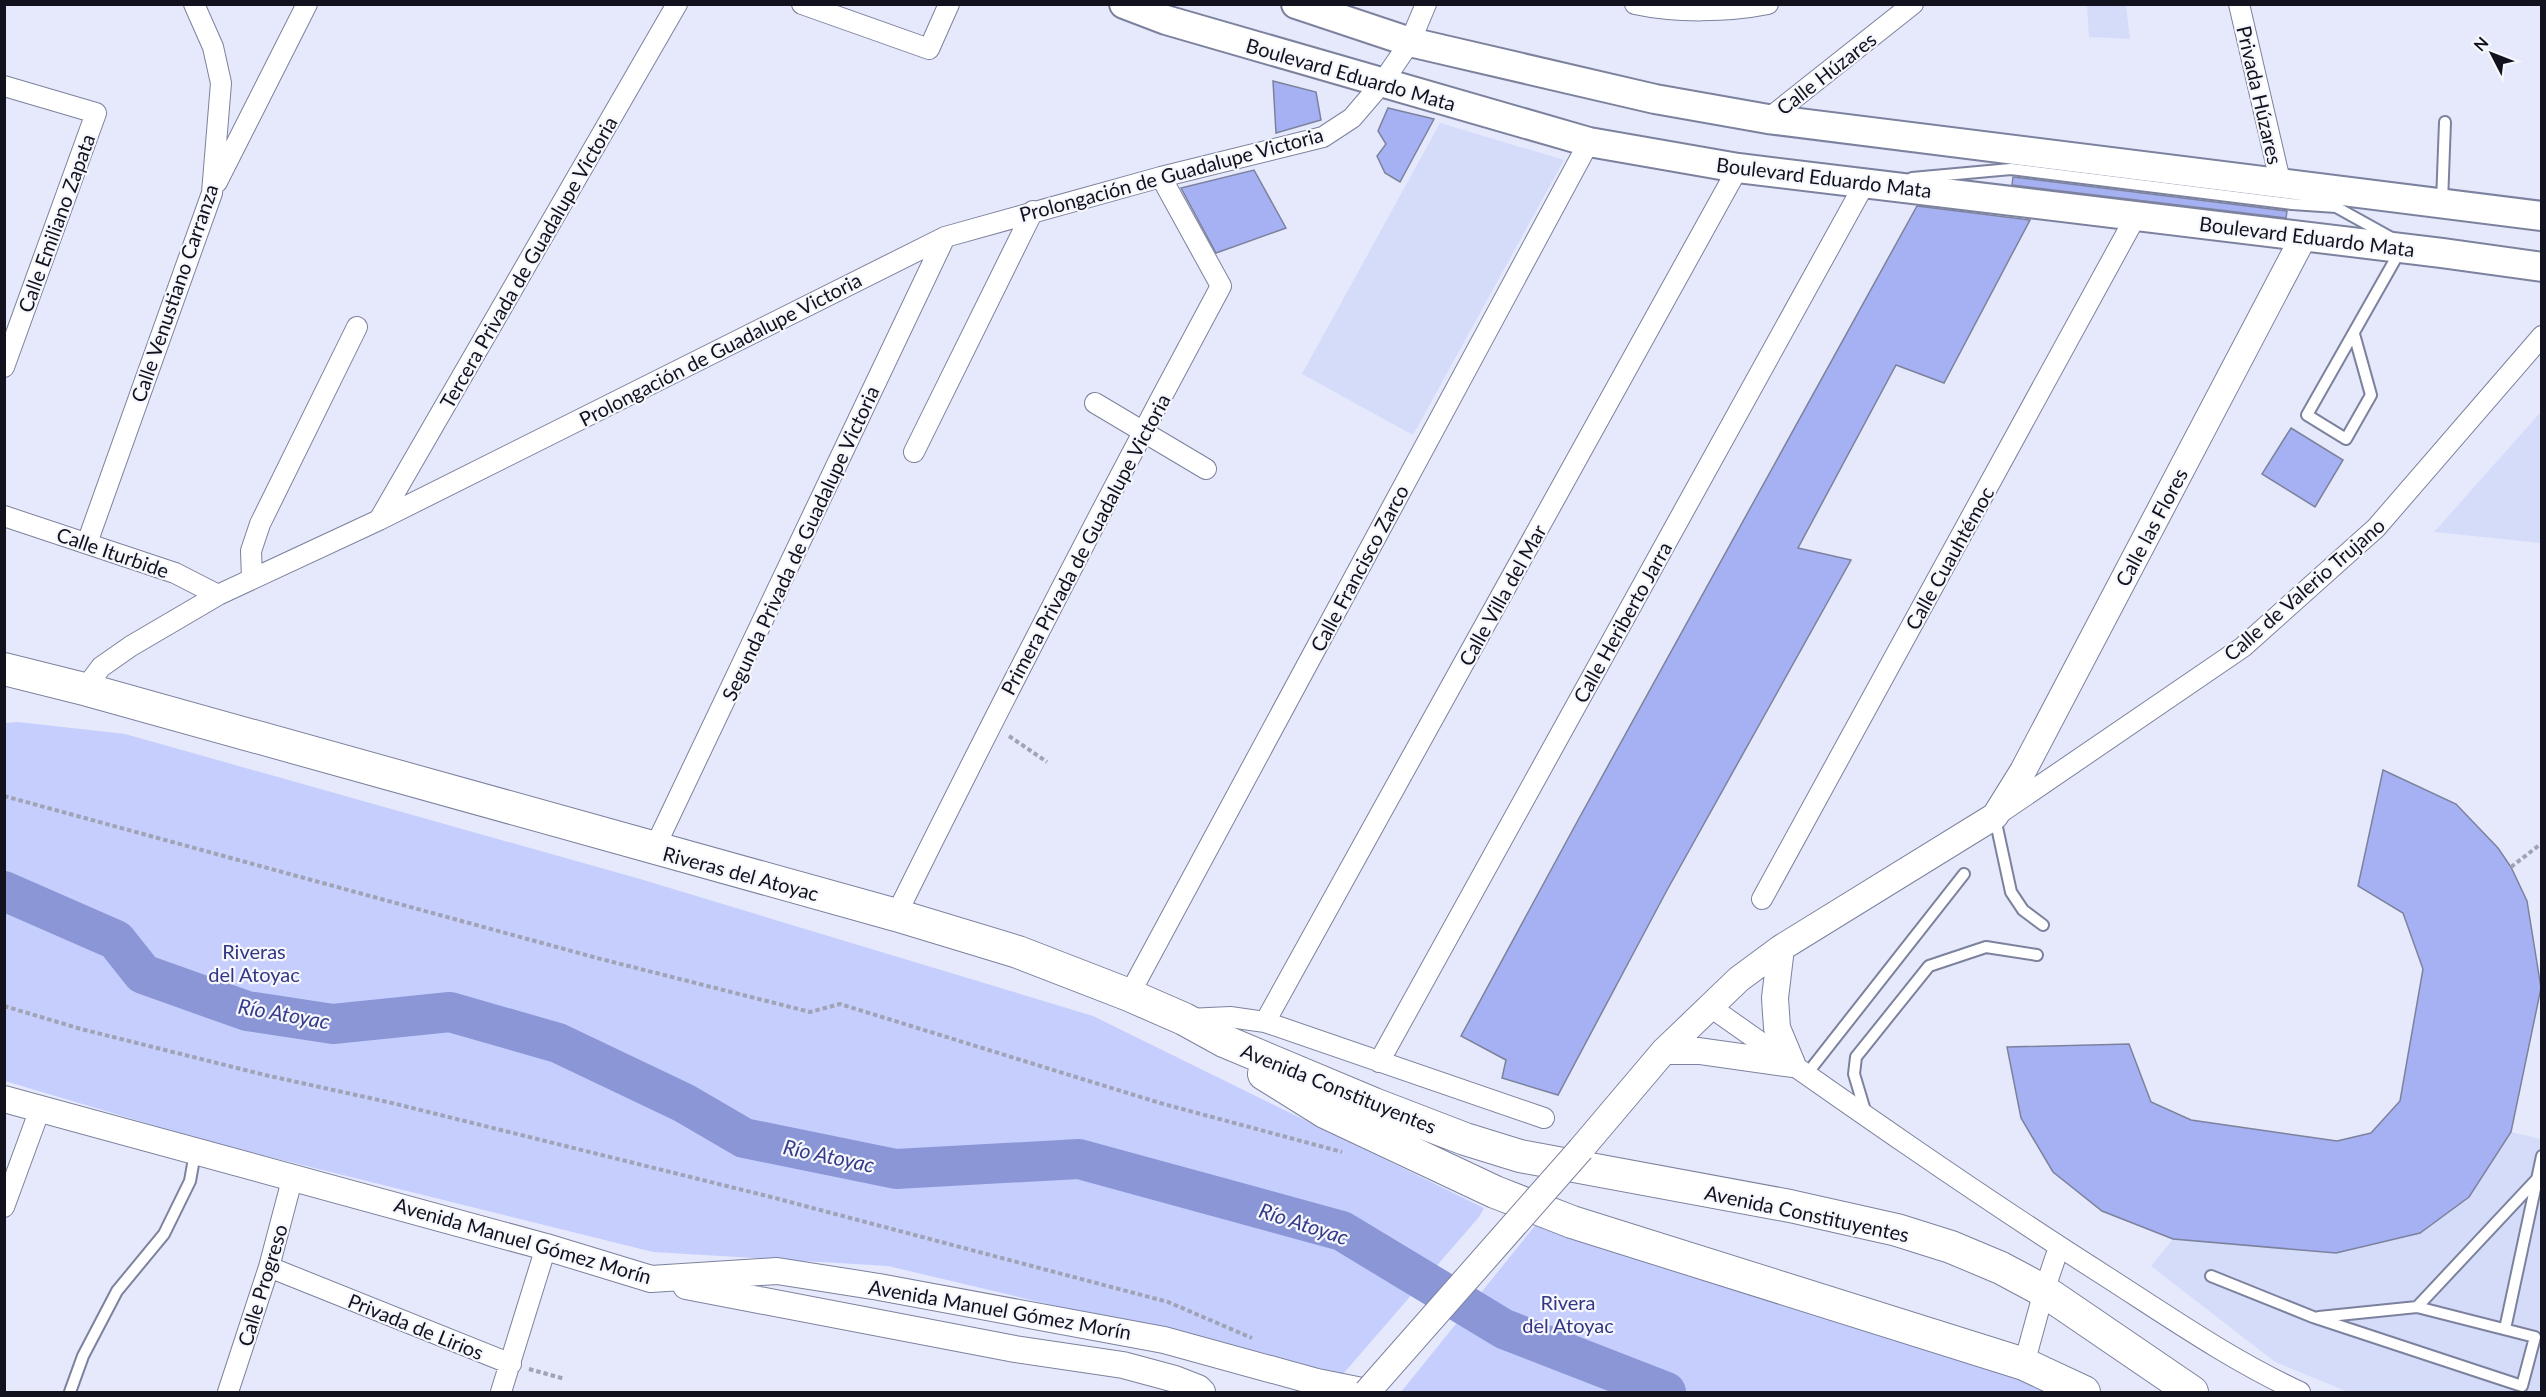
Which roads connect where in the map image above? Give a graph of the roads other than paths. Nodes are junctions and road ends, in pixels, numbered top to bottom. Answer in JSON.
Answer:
{"nodes":[{"id":1,"x":194,"y":4,"type":"edge"},
{"id":2,"x":307,"y":4,"type":"edge"},
{"id":3,"x":677,"y":4,"type":"edge"},
{"id":4,"x":802,"y":4,"type":"edge"},
{"id":5,"x":949,"y":4,"type":"edge"},
{"id":6,"x":1124,"y":4,"type":"edge"},
{"id":7,"x":1296,"y":4,"type":"edge"},
{"id":8,"x":1426,"y":4,"type":"edge"},
{"id":9,"x":1635,"y":4,"type":"edge"},
{"id":10,"x":1768,"y":4,"type":"edge"},
{"id":11,"x":1913,"y":4,"type":"edge"},
{"id":12,"x":2239,"y":4,"type":"edge"},
{"id":13,"x":1410,"y":42,"type":"junction"},
{"id":14,"x":1383,"y":83,"type":"junction"},
{"id":15,"x":4,"y":86,"type":"edge"},
{"id":16,"x":1768,"y":119,"type":"junction"},
{"id":17,"x":2445,"y":122,"type":"dead end"},
{"id":18,"x":1589,"y":142,"type":"junction"},
{"id":19,"x":1738,"y":168,"type":"junction"},
{"id":20,"x":1161,"y":177,"type":"junction"},
{"id":21,"x":1871,"y":184,"type":"junction"},
{"id":22,"x":2281,"y":185,"type":"junction"},
{"id":23,"x":212,"y":193,"type":"junction"},
{"id":24,"x":2442,"y":205,"type":"junction"},
{"id":25,"x":1033,"y":211,"type":"junction"},
{"id":26,"x":2136,"y":216,"type":"junction"},
{"id":27,"x":2541,"y":216,"type":"edge"},
{"id":28,"x":2304,"y":236,"type":"junction"},
{"id":29,"x":945,"y":237,"type":"junction"},
{"id":30,"x":2406,"y":248,"type":"junction"},
{"id":31,"x":2541,"y":267,"type":"edge"},
{"id":32,"x":357,"y":327,"type":"dead end"},
{"id":33,"x":2354,"y":334,"type":"junction"},
{"id":34,"x":2541,"y":336,"type":"edge"},
{"id":35,"x":4,"y":367,"type":"edge"},
{"id":36,"x":1095,"y":403,"type":"dead end"},
{"id":37,"x":1143,"y":431,"type":"junction"},
{"id":38,"x":914,"y":452,"type":"dead end"},
{"id":39,"x":1206,"y":468,"type":"dead end"},
{"id":40,"x":4,"y":516,"type":"edge"},
{"id":41,"x":379,"y":520,"type":"junction"},
{"id":42,"x":87,"y":543,"type":"junction"},
{"id":43,"x":252,"y":578,"type":"junction"},
{"id":44,"x":218,"y":595,"type":"junction"},
{"id":45,"x":4,"y":669,"type":"edge"},
{"id":46,"x":88,"y":690,"type":"junction"},
{"id":47,"x":1995,"y":816,"type":"junction"},
{"id":48,"x":654,"y":849,"type":"junction"},
{"id":49,"x":1964,"y":874,"type":"dead end"},
{"id":50,"x":1762,"y":899,"type":"dead end"},
{"id":51,"x":896,"y":915,"type":"junction"},
{"id":52,"x":2043,"y":925,"type":"dead end"},
{"id":53,"x":1781,"y":948,"type":"junction"},
{"id":54,"x":2037,"y":955,"type":"dead end"},
{"id":55,"x":1129,"y":995,"type":"junction"},
{"id":56,"x":1709,"y":1006,"type":"junction"},
{"id":57,"x":1184,"y":1019,"type":"junction"},
{"id":58,"x":1265,"y":1022,"type":"junction"},
{"id":59,"x":1224,"y":1041,"type":"junction"},
{"id":60,"x":1664,"y":1051,"type":"junction"},
{"id":61,"x":1379,"y":1062,"type":"junction"},
{"id":62,"x":1799,"y":1069,"type":"junction"},
{"id":63,"x":4,"y":1099,"type":"edge"},
{"id":64,"x":40,"y":1109,"type":"junction"},
{"id":65,"x":1867,"y":1117,"type":"junction"},
{"id":66,"x":1544,"y":1118,"type":"dead end"},
{"id":67,"x":195,"y":1153,"type":"junction"},
{"id":68,"x":2541,"y":1156,"type":"edge"},
{"id":69,"x":293,"y":1176,"type":"junction"},
{"id":70,"x":2539,"y":1180,"type":"edge"},
{"id":71,"x":4,"y":1207,"type":"edge"},
{"id":72,"x":546,"y":1247,"type":"junction"},
{"id":73,"x":2059,"y":1247,"type":"junction"},
{"id":74,"x":269,"y":1267,"type":"junction"},
{"id":75,"x":2211,"y":1276,"type":"dead end"},
{"id":76,"x":651,"y":1280,"type":"junction"},
{"id":77,"x":2044,"y":1291,"type":"junction"},
{"id":78,"x":2417,"y":1307,"type":"junction"},
{"id":79,"x":2313,"y":1317,"type":"junction"},
{"id":80,"x":2505,"y":1329,"type":"junction"},
{"id":81,"x":511,"y":1364,"type":"junction"},
{"id":82,"x":2024,"y":1364,"type":"junction"},
{"id":83,"x":70,"y":1392,"type":"edge"},
{"id":84,"x":228,"y":1392,"type":"edge"},
{"id":85,"x":501,"y":1392,"type":"edge"},
{"id":86,"x":1202,"y":1392,"type":"edge"},
{"id":87,"x":1367,"y":1392,"type":"edge"},
{"id":88,"x":2084,"y":1392,"type":"edge"},
{"id":89,"x":2192,"y":1392,"type":"edge"},
{"id":90,"x":2300,"y":1392,"type":"edge"}],
"edges":[{"from":1,"to":23,"type":"street","name":"Calle Venustiano Carranza"},
{"from":2,"to":23,"type":"street"},
{"from":3,"to":41,"type":"street","name":"Tercera Privada de Guadalupe Victoria"},
{"from":4,"to":5,"type":"street"},
{"from":6,"to":14,"type":"main road","name":"Boulevard Eduardo Mata"},
{"from":7,"to":13,"type":"main road"},
{"from":8,"to":13,"type":"street","name":"Prolongación de Guadalupe Victoria"},
{"from":9,"to":10,"type":"street"},
{"from":11,"to":16,"type":"street","name":"Calle Húzares"},
{"from":12,"to":22,"type":"street","name":"Privada Húzares"},
{"from":13,"to":14,"type":"street","name":"Prolongación de Guadalupe Victoria"},
{"from":13,"to":16,"type":"main road"},
{"from":14,"to":18,"type":"main road","name":"Boulevard Eduardo Mata"},
{"from":14,"to":20,"type":"street","name":"Prolongación de Guadalupe Victoria"},
{"from":15,"to":35,"type":"street","name":"Calle Emiliano Zapata"},
{"from":16,"to":22,"type":"main road"},
{"from":17,"to":24,"type":"lane"},
{"from":18,"to":19,"type":"main road","name":"Boulevard Eduardo Mata"},
{"from":18,"to":55,"type":"street","name":"Calle Francisco Zarco"},
{"from":19,"to":21,"type":"main road","name":"Boulevard Eduardo Mata"},
{"from":19,"to":58,"type":"street","name":"Calle Villa del Mar"},
{"from":20,"to":25,"type":"street","name":"Prolongación de Guadalupe Victoria"},
{"from":20,"to":37,"type":"street","name":"Primera Privada de Guadalupe Victoria"},
{"from":21,"to":26,"type":"main road","name":"Boulevard Eduardo Mata"},
{"from":21,"to":30,"type":"lane"},
{"from":21,"to":61,"type":"street","name":"Calle Heriberto Jarra"},
{"from":22,"to":24,"type":"main road"},
{"from":23,"to":42,"type":"street","name":"Calle Venustiano Carranza"},
{"from":24,"to":27,"type":"main road"},
{"from":25,"to":29,"type":"street","name":"Prolongación de Guadalupe Victoria"},
{"from":25,"to":38,"type":"street"},
{"from":26,"to":28,"type":"main road","name":"Boulevard Eduardo Mata"},
{"from":26,"to":50,"type":"street","name":"Calle Cuauhtémoc"},
{"from":28,"to":30,"type":"main road","name":"Boulevard Eduardo Mata"},
{"from":28,"to":47,"type":"street","name":"Calle las Flores"},
{"from":29,"to":41,"type":"street","name":"Prolongación de Guadalupe Victoria"},
{"from":29,"to":48,"type":"street","name":"Segunda Privada de Guadalupe Victoria"},
{"from":30,"to":31,"type":"main road","name":"Boulevard Eduardo Mata"},
{"from":30,"to":33,"type":"lane"},
{"from":32,"to":43,"type":"street"},
{"from":33,"to":33,"type":"lane"},
{"from":34,"to":47,"type":"street","name":"Calle de Valerio Trujano"},
{"from":36,"to":37,"type":"street"},
{"from":37,"to":39,"type":"street"},
{"from":37,"to":51,"type":"street","name":"Primera Privada de Guadalupe Victoria"},
{"from":40,"to":42,"type":"street","name":"Calle Iturbide"},
{"from":41,"to":43,"type":"street","name":"Prolongación de Guadalupe Victoria"},
{"from":42,"to":44,"type":"street","name":"Calle Iturbide"},
{"from":43,"to":44,"type":"street","name":"Prolongación de Guadalupe Victoria"},
{"from":44,"to":46,"type":"street","name":"Prolongación de Guadalupe Victoria"},
{"from":45,"to":46,"type":"main road","name":"Riveras del Atoyac"},
{"from":46,"to":48,"type":"main road","name":"Riveras del Atoyac"},
{"from":47,"to":52,"type":"lane"},
{"from":47,"to":53,"type":"street"},
{"from":48,"to":51,"type":"main road","name":"Riveras del Atoyac"},
{"from":49,"to":62,"type":"lane"},
{"from":51,"to":55,"type":"main road","name":"Riveras del Atoyac"},
{"from":53,"to":56,"type":"street"},
{"from":53,"to":62,"type":"street"},
{"from":54,"to":65,"type":"lane"},
{"from":55,"to":57,"type":"main road","name":"Riveras del Atoyac"},
{"from":56,"to":60,"type":"street"},
{"from":56,"to":62,"type":"street"},
{"from":57,"to":58,"type":"street"},
{"from":57,"to":59,"type":"main road","name":"Riveras del Atoyac"},
{"from":58,"to":61,"type":"street"},
{"from":59,"to":77,"type":"main road","name":"Avenida Constituyentes"},
{"from":59,"to":82,"type":"main road","name":"Avenida Constituyentes"},
{"from":60,"to":62,"type":"street"},
{"from":60,"to":87,"type":"street","bridge":true},
{"from":61,"to":66,"type":"street"},
{"from":62,"to":65,"type":"street"},
{"from":63,"to":64,"type":"street","name":"Avenida Manuel Gómez Morín"},
{"from":64,"to":67,"type":"street","name":"Avenida Manuel Gómez Morín"},
{"from":64,"to":71,"type":"street"},
{"from":65,"to":73,"type":"street"},
{"from":67,"to":69,"type":"street","name":"Avenida Manuel Gómez Morín"},
{"from":67,"to":83,"type":"lane"},
{"from":68,"to":70,"type":"lane"},
{"from":69,"to":72,"type":"street","name":"Avenida Manuel Gómez Morín"},
{"from":69,"to":74,"type":"street","name":"Calle Progreso"},
{"from":70,"to":78,"type":"lane"},
{"from":70,"to":80,"type":"lane"},
{"from":72,"to":76,"type":"street","name":"Avenida Manuel Gómez Morín"},
{"from":72,"to":81,"type":"street"},
{"from":73,"to":77,"type":"street"},
{"from":73,"to":90,"type":"street"},
{"from":74,"to":81,"type":"street","name":"Privada de Lirios"},
{"from":74,"to":84,"type":"street","name":"Calle Progreso"},
{"from":75,"to":79,"type":"lane"},
{"from":76,"to":86,"type":"street"},
{"from":76,"to":87,"type":"street","name":"Avenida Manuel Gómez Morín"},
{"from":77,"to":82,"type":"street"},
{"from":77,"to":89,"type":"main road","name":"Avenida Constituyentes"},
{"from":78,"to":79,"type":"lane"},
{"from":78,"to":80,"type":"lane"},
{"from":79,"to":80,"type":"lane"},
{"from":81,"to":85,"type":"street"},
{"from":82,"to":88,"type":"main road","name":"Avenida Constituyentes"}]}
